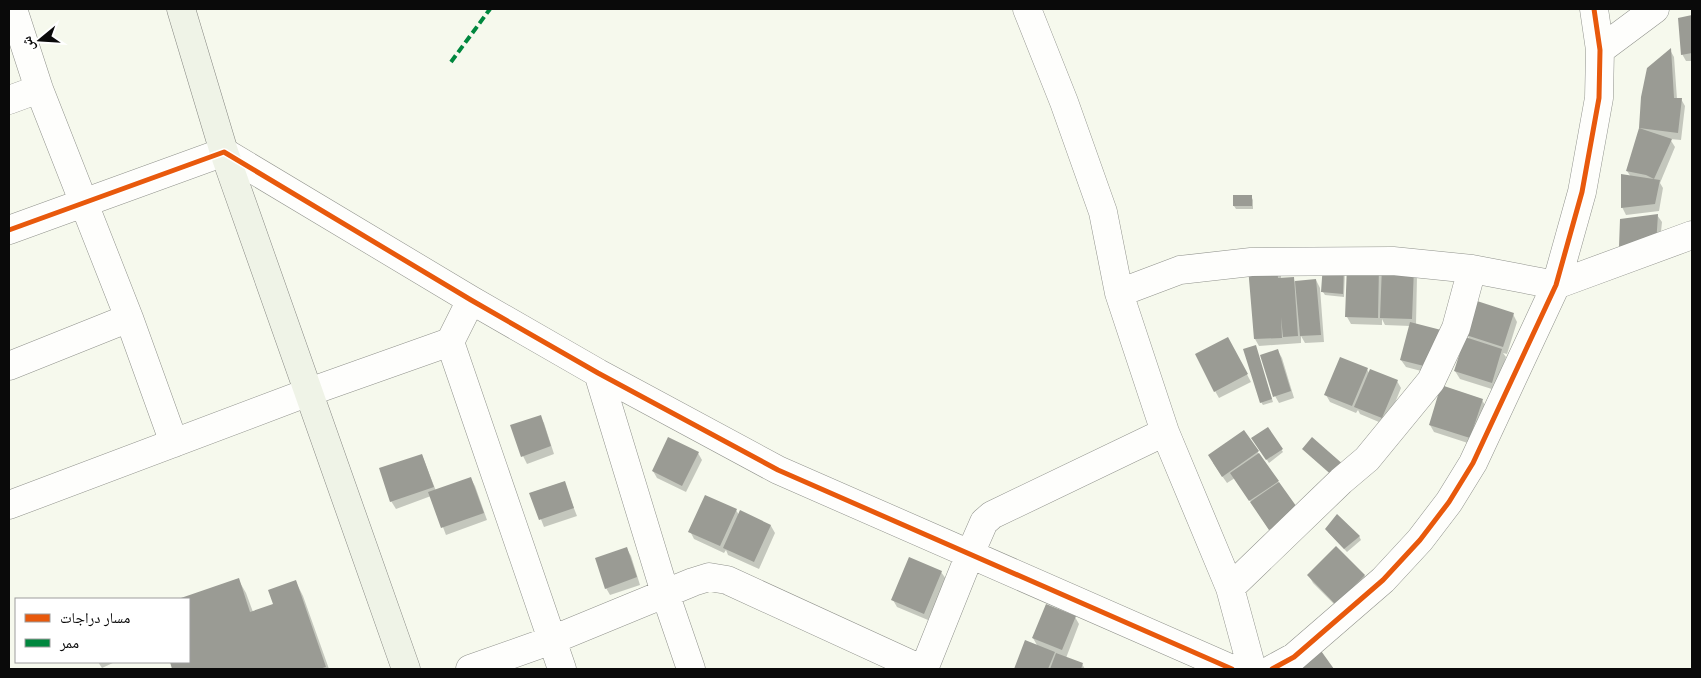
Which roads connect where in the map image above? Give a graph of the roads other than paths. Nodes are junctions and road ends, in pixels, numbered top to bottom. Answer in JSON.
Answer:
{"nodes":[{"id":1,"x":13,"y":9,"type":"edge"},
{"id":2,"x":181,"y":9,"type":"edge"},
{"id":3,"x":1027,"y":9,"type":"edge"},
{"id":4,"x":1594,"y":9,"type":"edge"},
{"id":5,"x":1655,"y":9,"type":"edge"},
{"id":6,"x":1600,"y":50,"type":"junction"},
{"id":7,"x":39,"y":89,"type":"junction"},
{"id":8,"x":9,"y":100,"type":"edge"},
{"id":9,"x":224,"y":152,"type":"junction"},
{"id":10,"x":84,"y":203,"type":"junction"},
{"id":11,"x":9,"y":230,"type":"edge"},
{"id":12,"x":1692,"y":235,"type":"edge"},
{"id":13,"x":1472,"y":269,"type":"junction"},
{"id":14,"x":1556,"y":285,"type":"junction"},
{"id":15,"x":1119,"y":293,"type":"junction"},
{"id":16,"x":471,"y":300,"type":"junction"},
{"id":17,"x":129,"y":318,"type":"junction"},
{"id":18,"x":450,"y":342,"type":"junction"},
{"id":19,"x":9,"y":366,"type":"edge"},
{"id":20,"x":598,"y":373,"type":"junction"},
{"id":21,"x":309,"y":392,"type":"junction"},
{"id":22,"x":1165,"y":432,"type":"junction"},
{"id":23,"x":174,"y":443,"type":"junction"},
{"id":24,"x":9,"y":505,"type":"edge"},
{"id":25,"x":970,"y":554,"type":"junction"},
{"id":26,"x":1230,"y":588,"type":"junction"},
{"id":27,"x":665,"y":594,"type":"junction"},
{"id":28,"x":552,"y":640,"type":"junction"},
{"id":29,"x":406,"y":669,"type":"edge"},
{"id":30,"x":470,"y":669,"type":"edge"},
{"id":31,"x":562,"y":669,"type":"edge"},
{"id":32,"x":691,"y":669,"type":"edge"},
{"id":33,"x":923,"y":669,"type":"edge"},
{"id":34,"x":1232,"y":669,"type":"edge"},
{"id":35,"x":1252,"y":669,"type":"edge"},
{"id":36,"x":1272,"y":669,"type":"edge"}],
"edges":[{"from":1,"to":7,"type":"street"},
{"from":2,"to":9,"type":"street"},
{"from":3,"to":15,"type":"street"},
{"from":4,"to":6,"type":"street"},
{"from":5,"to":6,"type":"street"},
{"from":6,"to":14,"type":"street"},
{"from":7,"to":8,"type":"street"},
{"from":7,"to":10,"type":"street"},
{"from":9,"to":10,"type":"street"},
{"from":9,"to":16,"type":"street"},
{"from":9,"to":21,"type":"street"},
{"from":10,"to":11,"type":"street"},
{"from":10,"to":17,"type":"street"},
{"from":12,"to":14,"type":"street"},
{"from":13,"to":14,"type":"street"},
{"from":13,"to":15,"type":"street"},
{"from":13,"to":26,"type":"street"},
{"from":14,"to":36,"type":"street"},
{"from":15,"to":22,"type":"street"},
{"from":16,"to":18,"type":"street"},
{"from":16,"to":20,"type":"street"},
{"from":17,"to":19,"type":"street"},
{"from":17,"to":23,"type":"street"},
{"from":18,"to":21,"type":"street"},
{"from":18,"to":28,"type":"street"},
{"from":20,"to":25,"type":"street"},
{"from":20,"to":27,"type":"street"},
{"from":21,"to":23,"type":"street"},
{"from":21,"to":29,"type":"street"},
{"from":22,"to":25,"type":"street"},
{"from":22,"to":26,"type":"street"},
{"from":23,"to":24,"type":"street"},
{"from":25,"to":33,"type":"street"},
{"from":25,"to":34,"type":"street"},
{"from":26,"to":35,"type":"street"},
{"from":27,"to":28,"type":"street"},
{"from":27,"to":32,"type":"street"},
{"from":27,"to":33,"type":"street"},
{"from":28,"to":30,"type":"street"},
{"from":28,"to":31,"type":"street"}]}
